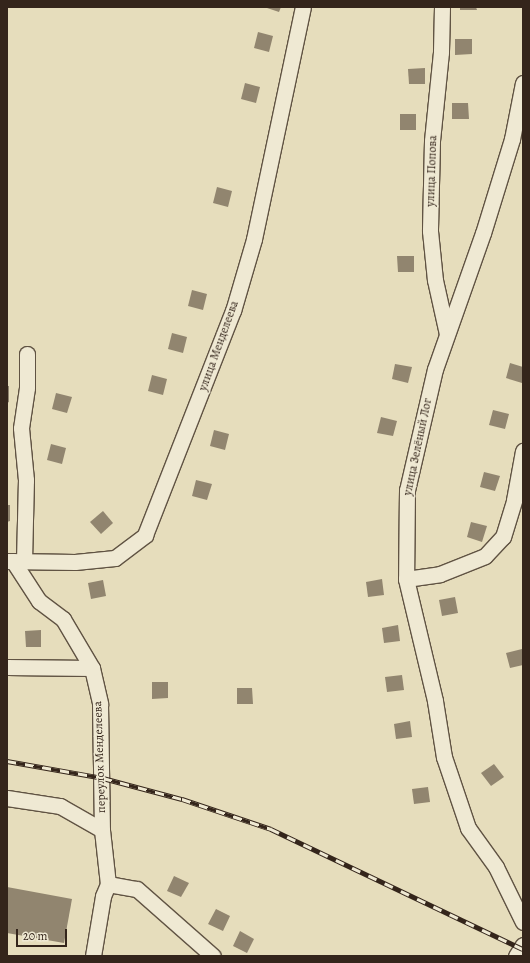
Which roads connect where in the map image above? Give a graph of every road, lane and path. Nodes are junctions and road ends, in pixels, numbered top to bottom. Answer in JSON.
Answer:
{"nodes":[{"id":1,"x":303,"y":7,"type":"edge"},
{"id":2,"x":442,"y":7,"type":"edge"},
{"id":3,"x":523,"y":83,"type":"edge"},
{"id":4,"x":447,"y":335,"type":"junction"},
{"id":5,"x":27,"y":354,"type":"dead end"},
{"id":6,"x":14,"y":428,"type":"edge"},
{"id":7,"x":523,"y":451,"type":"edge"},
{"id":8,"x":15,"y":561,"type":"edge"},
{"id":9,"x":406,"y":578,"type":"junction"},
{"id":10,"x":7,"y":667,"type":"edge"},
{"id":11,"x":92,"y":668,"type":"junction"},
{"id":12,"x":7,"y":798,"type":"edge"},
{"id":13,"x":102,"y":830,"type":"junction"},
{"id":14,"x":108,"y":884,"type":"junction"},
{"id":15,"x":523,"y":922,"type":"edge"},
{"id":16,"x":523,"y":945,"type":"edge"},
{"id":17,"x":94,"y":956,"type":"edge"},
{"id":18,"x":213,"y":956,"type":"edge"},
{"id":19,"x":516,"y":956,"type":"edge"}],
"edges":[{"from":1,"to":8,"type":"street","name":"улица Менделеева"},
{"from":2,"to":4,"type":"street","name":"улица Попова"},
{"from":3,"to":4,"type":"street","name":"улица Зелёный Лог"},
{"from":4,"to":9,"type":"street","name":"улица Зелёный Лог"},
{"from":5,"to":6,"type":"street"},
{"from":6,"to":8,"type":"street"},
{"from":7,"to":9,"type":"street"},
{"from":8,"to":11,"type":"street","name":"переулок Менделеева"},
{"from":9,"to":15,"type":"street","name":"улица Зелёный Лог"},
{"from":10,"to":11,"type":"street"},
{"from":11,"to":13,"type":"street","name":"переулок Менделеева"},
{"from":12,"to":13,"type":"street"},
{"from":13,"to":14,"type":"street","name":"переулок Менделеева"},
{"from":14,"to":17,"type":"street"},
{"from":14,"to":18,"type":"street"},
{"from":16,"to":19,"type":"street"}]}
